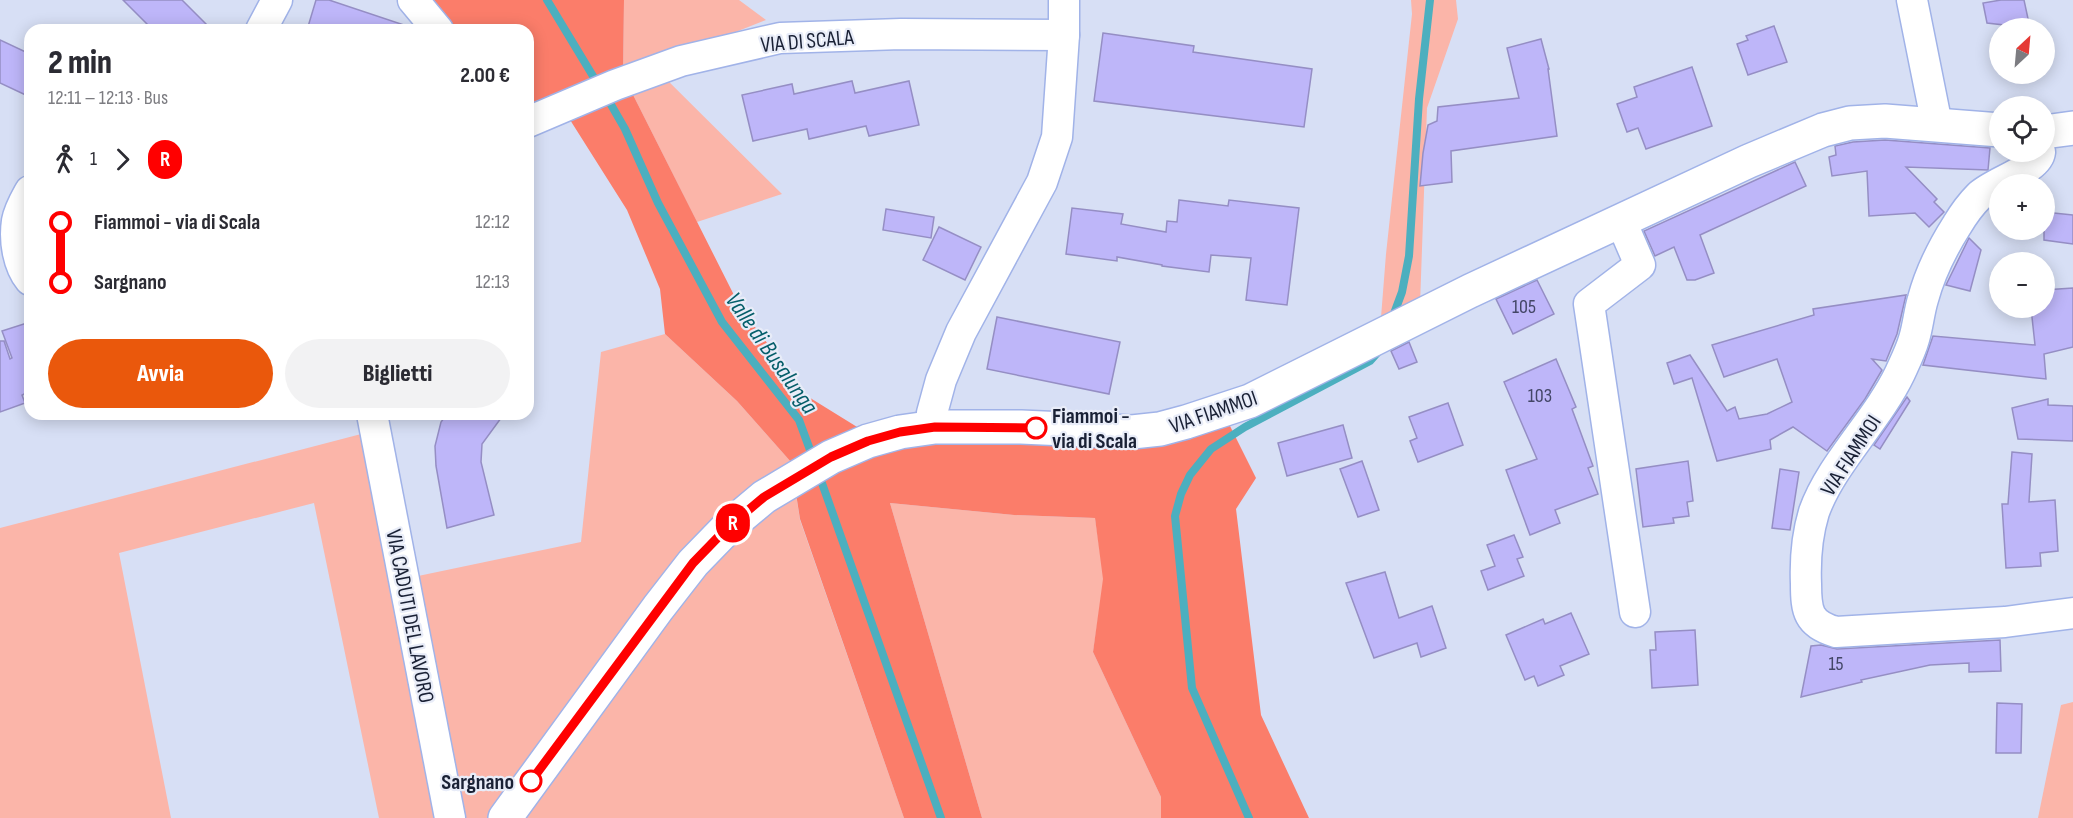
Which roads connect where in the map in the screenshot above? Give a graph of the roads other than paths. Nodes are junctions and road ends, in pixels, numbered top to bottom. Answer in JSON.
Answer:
{"nodes":[{"id":1,"x":277,"y":0,"type":"edge"},
{"id":2,"x":413,"y":0,"type":"edge"},
{"id":3,"x":1064,"y":0,"type":"edge"},
{"id":4,"x":1912,"y":0,"type":"edge"},
{"id":5,"x":264,"y":24,"type":"edge"},
{"id":6,"x":433,"y":24,"type":"edge"},
{"id":7,"x":1064,"y":35,"type":"junction"},
{"id":8,"x":534,"y":119,"type":"edge"},
{"id":9,"x":1937,"y":124,"type":"junction"},
{"id":10,"x":2073,"y":128,"type":"edge"},
{"id":11,"x":1989,"y":129,"type":"edge"},
{"id":12,"x":2055,"y":130,"type":"edge"},
{"id":13,"x":2034,"y":162,"type":"edge"},
{"id":14,"x":24,"y":205,"type":"edge"},
{"id":15,"x":1621,"y":220,"type":"junction"},
{"id":16,"x":9,"y":238,"type":"edge"},
{"id":17,"x":24,"y":272,"type":"edge"},
{"id":18,"x":377,"y":420,"type":"edge"},
{"id":19,"x":935,"y":427,"type":"junction"},
{"id":20,"x":1635,"y":612,"type":"dead end"},
{"id":21,"x":2073,"y":613,"type":"edge"},
{"id":22,"x":450,"y":818,"type":"edge"},
{"id":23,"x":505,"y":818,"type":"edge"}],
"edges":[{"from":1,"to":5,"type":"street"},
{"from":2,"to":6,"type":"street"},
{"from":3,"to":7,"type":"street"},
{"from":4,"to":9,"type":"street"},
{"from":7,"to":8,"type":"street","name":"VIA DI SCALA"},
{"from":7,"to":19,"type":"street"},
{"from":9,"to":11,"type":"street","name":"VIA FIAMMOI"},
{"from":9,"to":15,"type":"street","name":"VIA FIAMMOI"},
{"from":10,"to":12,"type":"street"},
{"from":13,"to":21,"type":"street","name":"VIA FIAMMOI"},
{"from":14,"to":16,"type":"street"},
{"from":15,"to":19,"type":"street","name":"VIA FIAMMOI"},
{"from":15,"to":20,"type":"street"},
{"from":16,"to":17,"type":"street"},
{"from":18,"to":22,"type":"street","name":"VIA CADUTI DEL LAVORO"},
{"from":19,"to":23,"type":"street","name":"VIA FIAMMOI"}]}
